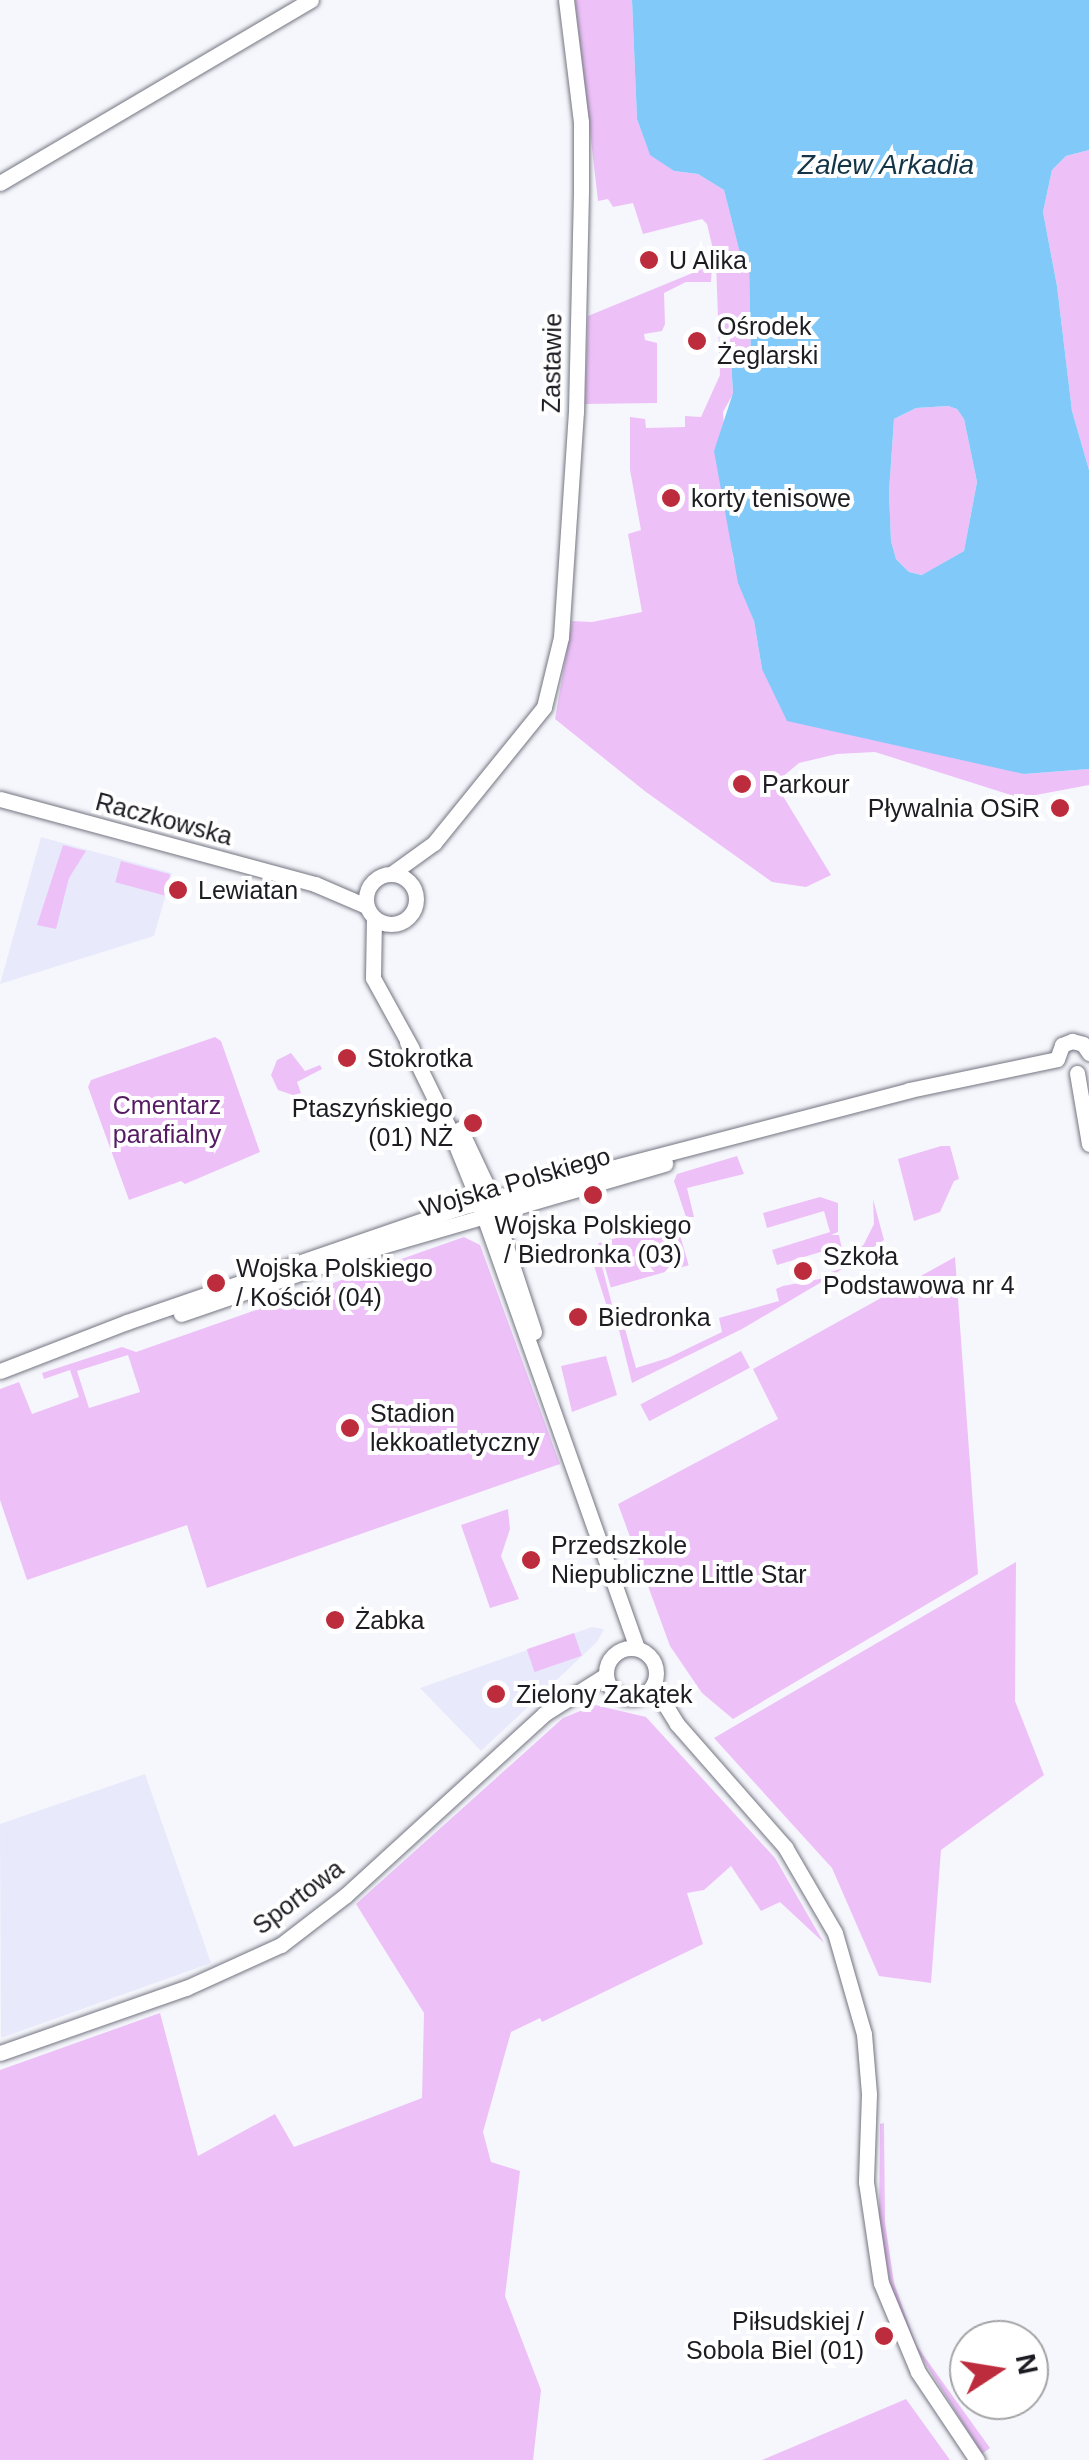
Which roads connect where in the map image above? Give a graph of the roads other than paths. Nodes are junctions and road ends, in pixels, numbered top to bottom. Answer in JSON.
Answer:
{"nodes":[{"id":1,"x":311,"y":0,"type":"edge"},
{"id":2,"x":566,"y":0,"type":"edge"},
{"id":3,"x":0,"y":183,"type":"edge"},
{"id":4,"x":0,"y":800,"type":"edge"},
{"id":5,"x":434,"y":843,"type":"junction"},
{"id":6,"x":391,"y":874,"type":"junction"},
{"id":7,"x":316,"y":884,"type":"junction"},
{"id":8,"x":370,"y":884,"type":"junction"},
{"id":9,"x":414,"y":888,"type":"junction"},
{"id":10,"x":370,"y":913,"type":"junction"},
{"id":11,"x":391,"y":925,"type":"junction"},
{"id":12,"x":378,"y":992,"type":"junction"},
{"id":13,"x":1087,"y":1058,"type":"edge"},
{"id":14,"x":1057,"y":1059,"type":"junction"},
{"id":15,"x":971,"y":1078,"type":"junction"},
{"id":16,"x":1089,"y":1144,"type":"edge"},
{"id":17,"x":487,"y":1207,"type":"junction"},
{"id":18,"x":0,"y":1371,"type":"edge"},
{"id":19,"x":623,"y":1618,"type":"junction"},
{"id":20,"x":637,"y":1648,"type":"junction"},
{"id":21,"x":619,"y":1650,"type":"junction"},
{"id":22,"x":609,"y":1683,"type":"junction"},
{"id":23,"x":653,"y":1685,"type":"junction"},
{"id":24,"x":639,"y":1697,"type":"junction"},
{"id":25,"x":677,"y":1724,"type":"junction"},
{"id":26,"x":0,"y":2053,"type":"edge"},
{"id":27,"x":978,"y":2460,"type":"edge"}],
"edges":[{"from":1,"to":3,"type":"street"},
{"from":2,"to":5,"type":"street","name":"Zastawie"},
{"from":4,"to":7,"type":"street","name":"Raczkowska"},
{"from":5,"to":6,"type":"street"},
{"from":5,"to":9,"type":"street"},
{"from":6,"to":8,"type":"street"},
{"from":6,"to":9,"type":"street"},
{"from":7,"to":8,"type":"street","name":"Raczkowska"},
{"from":7,"to":10,"type":"street","name":"Raczkowska"},
{"from":8,"to":10,"type":"street"},
{"from":9,"to":11,"type":"street"},
{"from":10,"to":11,"type":"street"},
{"from":10,"to":12,"type":"street"},
{"from":11,"to":12,"type":"street"},
{"from":12,"to":17,"type":"street"},
{"from":13,"to":14,"type":"street"},
{"from":13,"to":14,"type":"street"},
{"from":13,"to":16,"type":"street"},
{"from":14,"to":15,"type":"street"},
{"from":15,"to":17,"type":"street","name":"Wojska Polskiego"},
{"from":15,"to":17,"type":"street","name":"Wojska Polskiego"},
{"from":17,"to":18,"type":"street","name":"Wojska Polskiego"},
{"from":17,"to":19,"type":"street"},
{"from":19,"to":20,"type":"street"},
{"from":19,"to":21,"type":"street"},
{"from":20,"to":21,"type":"street"},
{"from":20,"to":23,"type":"street"},
{"from":21,"to":22,"type":"street"},
{"from":22,"to":24,"type":"street"},
{"from":22,"to":26,"type":"street","name":"Sportowa"},
{"from":23,"to":24,"type":"street"},
{"from":23,"to":25,"type":"street"},
{"from":24,"to":25,"type":"street"},
{"from":25,"to":27,"type":"street"}]}
